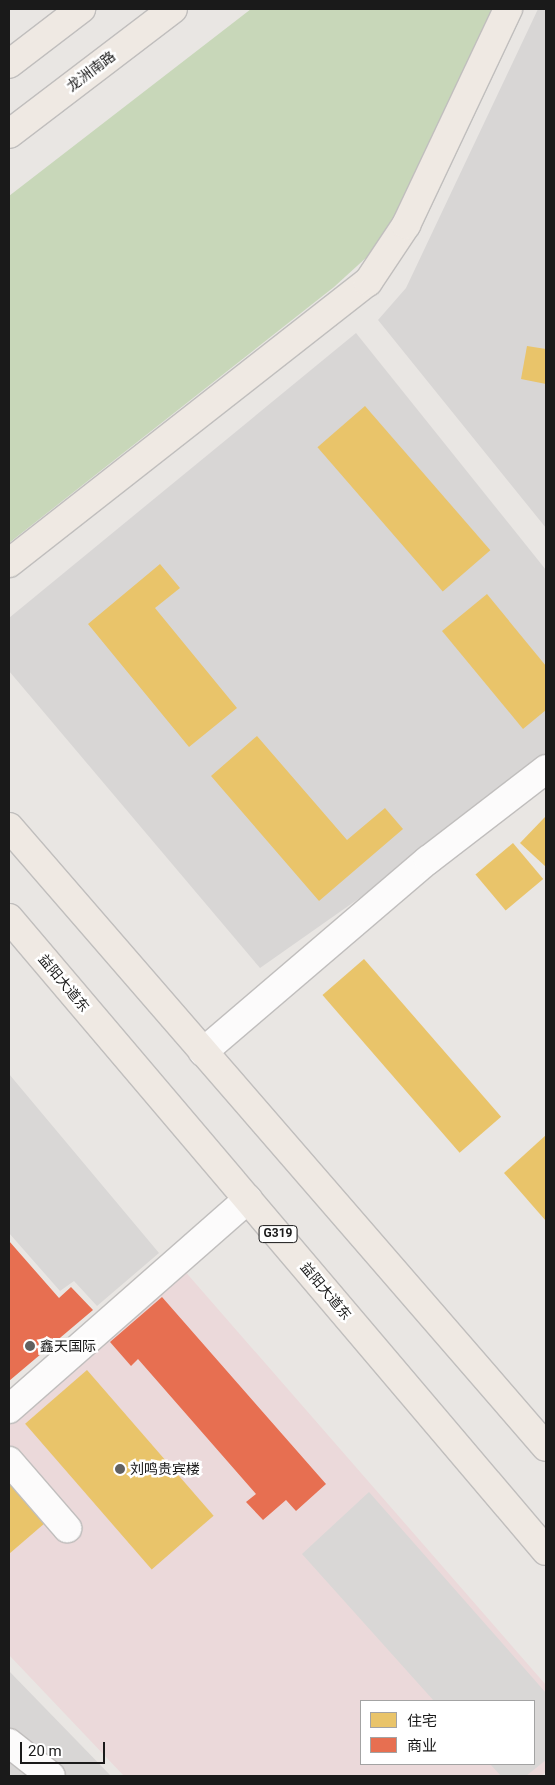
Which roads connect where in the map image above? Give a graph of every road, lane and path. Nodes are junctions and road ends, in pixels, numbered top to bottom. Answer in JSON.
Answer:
{"nodes":[{"id":1,"x":81,"y":9,"type":"edge"},
{"id":2,"x":173,"y":9,"type":"edge"},
{"id":3,"x":508,"y":9,"type":"edge"},
{"id":4,"x":9,"y":64,"type":"edge"},
{"id":5,"x":9,"y":134,"type":"edge"},
{"id":6,"x":9,"y":563,"type":"edge"},
{"id":7,"x":546,"y":768,"type":"edge"},
{"id":8,"x":9,"y":827,"type":"edge"},
{"id":9,"x":9,"y":918,"type":"edge"},
{"id":10,"x":203,"y":1052,"type":"junction"},
{"id":11,"x":248,"y":1200,"type":"junction"},
{"id":12,"x":9,"y":1410,"type":"edge"},
{"id":13,"x":546,"y":1447,"type":"edge"},
{"id":14,"x":9,"y":1462,"type":"edge"},
{"id":15,"x":67,"y":1528,"type":"dead end"},
{"id":16,"x":546,"y":1551,"type":"edge"},
{"id":17,"x":9,"y":1743,"type":"edge"},
{"id":18,"x":51,"y":1776,"type":"edge"}],
"edges":[{"from":1,"to":4,"type":"main road"},
{"from":2,"to":5,"type":"main road","name":"龙洲南路"},
{"from":3,"to":6,"type":"main road"},
{"from":7,"to":10,"type":"street"},
{"from":8,"to":10,"type":"main road"},
{"from":9,"to":11,"type":"main road","name":"益阳大道东","number":"G319"},
{"from":10,"to":13,"type":"main road"},
{"from":11,"to":12,"type":"street"},
{"from":11,"to":16,"type":"main road","name":"益阳大道东","number":"G319"},
{"from":14,"to":15,"type":"street"},
{"from":17,"to":18,"type":"street"}]}
